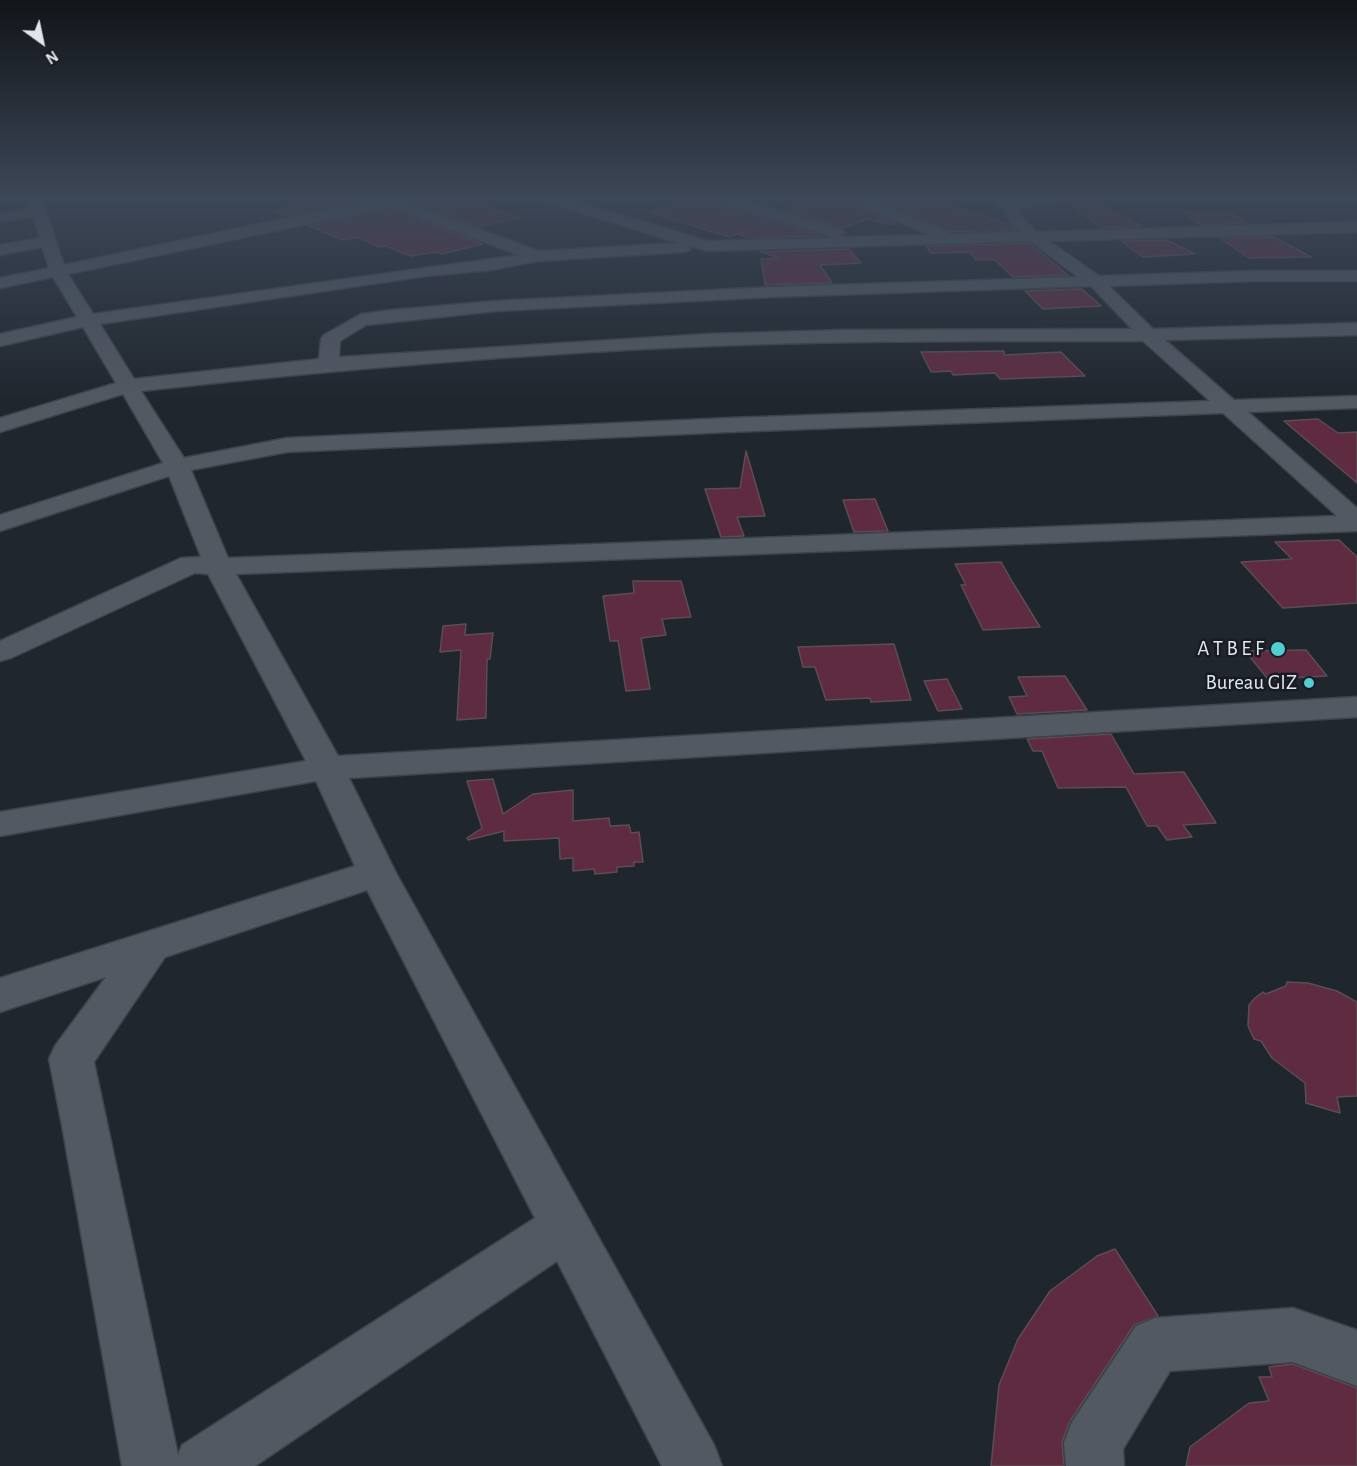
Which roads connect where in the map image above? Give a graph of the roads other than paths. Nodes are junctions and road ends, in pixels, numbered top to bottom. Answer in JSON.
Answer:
{"nodes":[{"id":1,"x":13,"y":267,"type":"edge"},
{"id":2,"x":63,"y":267,"type":"edge"},
{"id":3,"x":465,"y":267,"type":"edge"},
{"id":4,"x":1076,"y":267,"type":"edge"},
{"id":5,"x":1357,"y":276,"type":"edge"},
{"id":6,"x":1095,"y":281,"type":"junction"},
{"id":7,"x":0,"y":283,"type":"edge"},
{"id":8,"x":88,"y":320,"type":"junction"},
{"id":9,"x":1357,"y":329,"type":"edge"},
{"id":10,"x":1148,"y":335,"type":"junction"},
{"id":11,"x":0,"y":340,"type":"edge"},
{"id":12,"x":329,"y":364,"type":"junction"},
{"id":13,"x":127,"y":386,"type":"junction"},
{"id":14,"x":1357,"y":402,"type":"edge"},
{"id":15,"x":1230,"y":408,"type":"junction"},
{"id":16,"x":0,"y":425,"type":"edge"},
{"id":17,"x":177,"y":466,"type":"junction"},
{"id":18,"x":1357,"y":522,"type":"edge"},
{"id":19,"x":0,"y":523,"type":"edge"},
{"id":20,"x":218,"y":567,"type":"junction"},
{"id":21,"x":0,"y":652,"type":"edge"},
{"id":22,"x":1357,"y":707,"type":"edge"},
{"id":23,"x":327,"y":768,"type":"junction"},
{"id":24,"x":0,"y":824,"type":"edge"},
{"id":25,"x":377,"y":873,"type":"junction"},
{"id":26,"x":150,"y":947,"type":"junction"},
{"id":27,"x":0,"y":995,"type":"edge"},
{"id":28,"x":565,"y":1227,"type":"junction"},
{"id":29,"x":1357,"y":1358,"type":"edge"},
{"id":30,"x":152,"y":1466,"type":"edge"},
{"id":31,"x":203,"y":1466,"type":"edge"},
{"id":32,"x":693,"y":1466,"type":"edge"},
{"id":33,"x":1095,"y":1466,"type":"edge"}],
"edges":[{"from":1,"to":7,"type":"street"},
{"from":2,"to":8,"type":"street"},
{"from":3,"to":8,"type":"street"},
{"from":4,"to":6,"type":"street"},
{"from":5,"to":6,"type":"street"},
{"from":6,"to":10,"type":"street"},
{"from":6,"to":12,"type":"street"},
{"from":8,"to":11,"type":"street"},
{"from":8,"to":13,"type":"street"},
{"from":9,"to":10,"type":"street"},
{"from":10,"to":12,"type":"street"},
{"from":10,"to":15,"type":"street"},
{"from":12,"to":13,"type":"street"},
{"from":13,"to":16,"type":"street"},
{"from":13,"to":17,"type":"street"},
{"from":14,"to":15,"type":"street"},
{"from":15,"to":17,"type":"street"},
{"from":15,"to":18,"type":"street"},
{"from":17,"to":19,"type":"street"},
{"from":17,"to":20,"type":"street"},
{"from":18,"to":20,"type":"street"},
{"from":20,"to":21,"type":"street"},
{"from":20,"to":23,"type":"street"},
{"from":22,"to":23,"type":"street"},
{"from":23,"to":24,"type":"street"},
{"from":23,"to":25,"type":"street"},
{"from":25,"to":26,"type":"street"},
{"from":25,"to":28,"type":"street"},
{"from":26,"to":27,"type":"street"},
{"from":26,"to":30,"type":"street"},
{"from":28,"to":31,"type":"street"},
{"from":28,"to":32,"type":"street"},
{"from":29,"to":33,"type":"street"}]}
